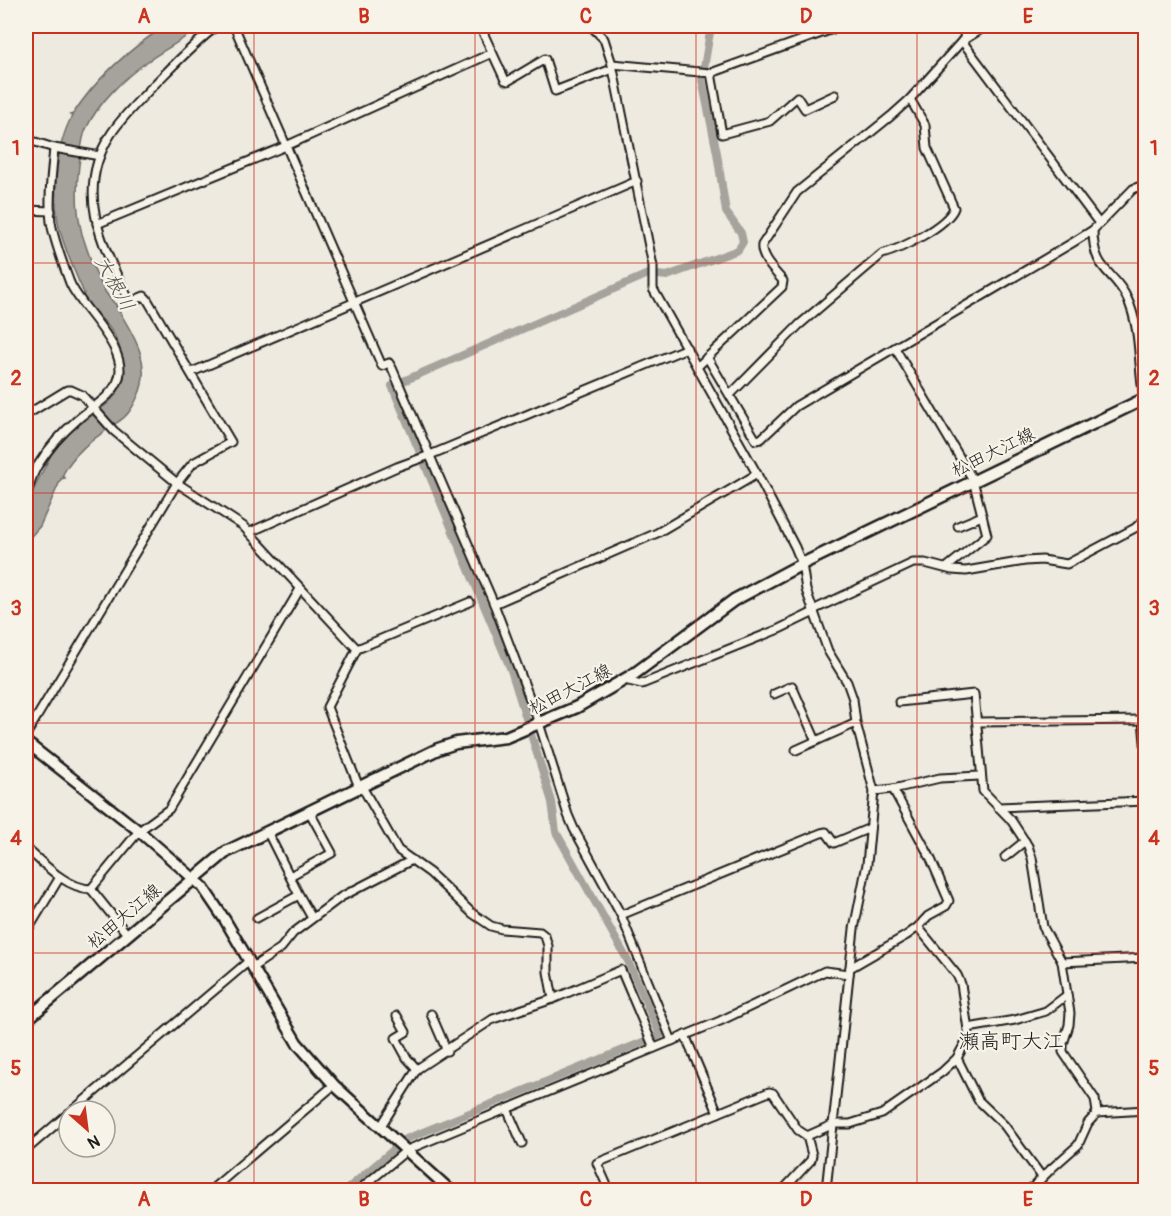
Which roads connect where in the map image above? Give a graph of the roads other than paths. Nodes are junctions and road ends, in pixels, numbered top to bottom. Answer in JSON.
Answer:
{"nodes":[{"id":1,"x":217,"y":26,"type":"edge"},
{"id":2,"x":234,"y":26,"type":"edge"},
{"id":3,"x":481,"y":26,"type":"edge"},
{"id":4,"x":494,"y":26,"type":"edge"},
{"id":5,"x":591,"y":26,"type":"edge"},
{"id":6,"x":841,"y":26,"type":"edge"},
{"id":7,"x":965,"y":26,"type":"edge"},
{"id":8,"x":986,"y":26,"type":"edge"},
{"id":9,"x":963,"y":40,"type":"junction"},
{"id":10,"x":492,"y":53,"type":"junction"},
{"id":11,"x":612,"y":67,"type":"junction"},
{"id":12,"x":711,"y":73,"type":"junction"},
{"id":13,"x":835,"y":95,"type":"dead end"},
{"id":14,"x":910,"y":99,"type":"junction"},
{"id":15,"x":26,"y":139,"type":"edge"},
{"id":16,"x":286,"y":146,"type":"junction"},
{"id":17,"x":54,"y":148,"type":"junction"},
{"id":18,"x":100,"y":156,"type":"junction"},
{"id":19,"x":637,"y":181,"type":"junction"},
{"id":20,"x":1146,"y":184,"type":"edge"},
{"id":21,"x":26,"y":210,"type":"edge"},
{"id":22,"x":51,"y":211,"type":"junction"},
{"id":23,"x":1098,"y":222,"type":"junction"},
{"id":24,"x":97,"y":224,"type":"junction"},
{"id":25,"x":1093,"y":230,"type":"junction"},
{"id":26,"x":354,"y":302,"type":"junction"},
{"id":27,"x":687,"y":348,"type":"junction"},
{"id":28,"x":895,"y":348,"type":"junction"},
{"id":29,"x":707,"y":357,"type":"junction"},
{"id":30,"x":697,"y":367,"type":"junction"},
{"id":31,"x":192,"y":372,"type":"junction"},
{"id":32,"x":731,"y":394,"type":"junction"},
{"id":33,"x":1145,"y":402,"type":"edge"},
{"id":34,"x":94,"y":409,"type":"junction"},
{"id":35,"x":26,"y":415,"type":"edge"},
{"id":36,"x":430,"y":455,"type":"junction"},
{"id":37,"x":757,"y":474,"type":"junction"},
{"id":38,"x":973,"y":480,"type":"junction"},
{"id":39,"x":177,"y":483,"type":"junction"},
{"id":40,"x":26,"y":495,"type":"edge"},
{"id":41,"x":982,"y":516,"type":"junction"},
{"id":42,"x":1146,"y":518,"type":"edge"},
{"id":43,"x":958,"y":526,"type":"dead end"},
{"id":44,"x":250,"y":532,"type":"junction"},
{"id":45,"x":802,"y":564,"type":"junction"},
{"id":46,"x":945,"y":568,"type":"junction"},
{"id":47,"x":300,"y":589,"type":"junction"},
{"id":48,"x":470,"y":602,"type":"dead end"},
{"id":49,"x":494,"y":604,"type":"junction"},
{"id":50,"x":814,"y":611,"type":"junction"},
{"id":51,"x":357,"y":649,"type":"junction"},
{"id":52,"x":624,"y":680,"type":"junction"},
{"id":53,"x":774,"y":693,"type":"dead end"},
{"id":54,"x":899,"y":702,"type":"dead end"},
{"id":55,"x":1144,"y":720,"type":"edge"},
{"id":56,"x":977,"y":722,"type":"junction"},
{"id":57,"x":856,"y":723,"type":"junction"},
{"id":58,"x":538,"y":724,"type":"junction"},
{"id":59,"x":26,"y":735,"type":"edge"},
{"id":60,"x":816,"y":741,"type":"junction"},
{"id":61,"x":26,"y":742,"type":"edge"},
{"id":62,"x":796,"y":750,"type":"dead end"},
{"id":63,"x":1146,"y":754,"type":"edge"},
{"id":64,"x":981,"y":776,"type":"junction"},
{"id":65,"x":360,"y":786,"type":"junction"},
{"id":66,"x":892,"y":789,"type":"junction"},
{"id":67,"x":874,"y":791,"type":"junction"},
{"id":68,"x":1146,"y":801,"type":"edge"},
{"id":69,"x":998,"y":807,"type":"junction"},
{"id":70,"x":309,"y":811,"type":"junction"},
{"id":71,"x":870,"y":828,"type":"junction"},
{"id":72,"x":139,"y":831,"type":"junction"},
{"id":73,"x":267,"y":831,"type":"junction"},
{"id":74,"x":1025,"y":842,"type":"junction"},
{"id":75,"x":26,"y":848,"type":"edge"},
{"id":76,"x":1005,"y":857,"type":"dead end"},
{"id":77,"x":412,"y":860,"type":"junction"},
{"id":78,"x":290,"y":876,"type":"junction"},
{"id":79,"x":60,"y":877,"type":"junction"},
{"id":80,"x":193,"y":879,"type":"junction"},
{"id":81,"x":91,"y":889,"type":"junction"},
{"id":82,"x":299,"y":895,"type":"junction"},
{"id":83,"x":621,"y":915,"type":"junction"},
{"id":84,"x":257,"y":918,"type":"dead end"},
{"id":85,"x":312,"y":918,"type":"junction"},
{"id":86,"x":918,"y":927,"type":"junction"},
{"id":87,"x":26,"y":933,"type":"edge"},
{"id":88,"x":127,"y":934,"type":"junction"},
{"id":89,"x":1146,"y":958,"type":"edge"},
{"id":90,"x":1062,"y":962,"type":"junction"},
{"id":91,"x":251,"y":964,"type":"junction"},
{"id":92,"x":850,"y":971,"type":"junction"},
{"id":93,"x":1067,"y":995,"type":"junction"},
{"id":94,"x":553,"y":999,"type":"junction"},
{"id":95,"x":431,"y":1014,"type":"dead end"},
{"id":96,"x":397,"y":1016,"type":"dead end"},
{"id":97,"x":26,"y":1020,"type":"edge"},
{"id":98,"x":968,"y":1028,"type":"junction"},
{"id":99,"x":685,"y":1035,"type":"junction"},
{"id":100,"x":672,"y":1041,"type":"junction"},
{"id":101,"x":654,"y":1048,"type":"junction"},
{"id":102,"x":447,"y":1051,"type":"junction"},
{"id":103,"x":957,"y":1058,"type":"junction"},
{"id":104,"x":417,"y":1069,"type":"junction"},
{"id":105,"x":334,"y":1085,"type":"junction"},
{"id":106,"x":86,"y":1099,"type":"edge"},
{"id":107,"x":507,"y":1109,"type":"junction"},
{"id":108,"x":1146,"y":1110,"type":"edge"},
{"id":109,"x":718,"y":1113,"type":"junction"},
{"id":110,"x":1097,"y":1113,"type":"junction"},
{"id":111,"x":57,"y":1123,"type":"edge"},
{"id":112,"x":834,"y":1124,"type":"junction"},
{"id":113,"x":381,"y":1126,"type":"junction"},
{"id":114,"x":807,"y":1136,"type":"junction"},
{"id":115,"x":522,"y":1143,"type":"dead end"},
{"id":116,"x":406,"y":1149,"type":"junction"},
{"id":117,"x":26,"y":1150,"type":"edge"},
{"id":118,"x":1042,"y":1177,"type":"junction"},
{"id":119,"x":211,"y":1191,"type":"edge"},
{"id":120,"x":358,"y":1191,"type":"edge"},
{"id":121,"x":450,"y":1191,"type":"edge"},
{"id":122,"x":609,"y":1191,"type":"edge"},
{"id":123,"x":783,"y":1191,"type":"edge"},
{"id":124,"x":825,"y":1191,"type":"edge"},
{"id":125,"x":1030,"y":1191,"type":"edge"}],
"edges":[{"from":1,"to":18,"type":"street"},
{"from":2,"to":16,"type":"street"},
{"from":3,"to":4,"type":"street"},
{"from":3,"to":10,"type":"street"},
{"from":5,"to":11,"type":"street"},
{"from":6,"to":12,"type":"street"},
{"from":7,"to":9,"type":"street"},
{"from":8,"to":9,"type":"street"},
{"from":9,"to":14,"type":"street"},
{"from":9,"to":23,"type":"street"},
{"from":10,"to":11,"type":"street"},
{"from":10,"to":16,"type":"street"},
{"from":11,"to":12,"type":"street"},
{"from":11,"to":19,"type":"street"},
{"from":12,"to":13,"type":"street"},
{"from":14,"to":29,"type":"street"},
{"from":14,"to":32,"type":"street"},
{"from":15,"to":17,"type":"street"},
{"from":16,"to":24,"type":"street"},
{"from":16,"to":26,"type":"street"},
{"from":17,"to":18,"type":"street"},
{"from":17,"to":22,"type":"street"},
{"from":18,"to":24,"type":"street"},
{"from":19,"to":26,"type":"street"},
{"from":19,"to":27,"type":"street"},
{"from":20,"to":23,"type":"street"},
{"from":21,"to":22,"type":"street"},
{"from":22,"to":34,"type":"street"},
{"from":23,"to":25,"type":"street"},
{"from":24,"to":31,"type":"street"},
{"from":25,"to":28,"type":"street"},
{"from":25,"to":33,"type":"street"},
{"from":26,"to":31,"type":"street"},
{"from":26,"to":36,"type":"street"},
{"from":27,"to":30,"type":"street"},
{"from":27,"to":36,"type":"street"},
{"from":28,"to":32,"type":"street"},
{"from":28,"to":38,"type":"street"},
{"from":29,"to":30,"type":"street"},
{"from":29,"to":32,"type":"street"},
{"from":30,"to":37,"type":"street"},
{"from":31,"to":39,"type":"street"},
{"from":33,"to":38,"type":"main road","name":"松田大江線"},
{"from":34,"to":35,"type":"street"},
{"from":34,"to":39,"type":"street"},
{"from":34,"to":40,"type":"street"},
{"from":36,"to":44,"type":"street"},
{"from":36,"to":49,"type":"street"},
{"from":37,"to":45,"type":"street"},
{"from":37,"to":49,"type":"street"},
{"from":38,"to":41,"type":"street"},
{"from":38,"to":45,"type":"main road","name":"松田大江線"},
{"from":39,"to":44,"type":"street"},
{"from":39,"to":59,"type":"street"},
{"from":41,"to":43,"type":"street"},
{"from":41,"to":46,"type":"street"},
{"from":42,"to":46,"type":"street"},
{"from":44,"to":47,"type":"street"},
{"from":45,"to":50,"type":"street"},
{"from":45,"to":52,"type":"main road","name":"松田大江線"},
{"from":46,"to":50,"type":"street"},
{"from":47,"to":51,"type":"street"},
{"from":47,"to":72,"type":"street"},
{"from":48,"to":51,"type":"street"},
{"from":49,"to":58,"type":"street"},
{"from":50,"to":52,"type":"street"},
{"from":50,"to":57,"type":"street"},
{"from":51,"to":65,"type":"street"},
{"from":52,"to":58,"type":"main road","name":"松田大江線"},
{"from":53,"to":60,"type":"street"},
{"from":54,"to":56,"type":"street"},
{"from":55,"to":56,"type":"street"},
{"from":55,"to":63,"type":"street"},
{"from":56,"to":64,"type":"street"},
{"from":57,"to":60,"type":"street"},
{"from":57,"to":67,"type":"street"},
{"from":58,"to":65,"type":"main road","name":"松田大江線"},
{"from":58,"to":83,"type":"street"},
{"from":60,"to":62,"type":"street"},
{"from":61,"to":72,"type":"street"},
{"from":64,"to":66,"type":"street"},
{"from":64,"to":69,"type":"street"},
{"from":65,"to":70,"type":"main road","name":"松田大江線"},
{"from":65,"to":77,"type":"street"},
{"from":66,"to":67,"type":"street"},
{"from":66,"to":86,"type":"street"},
{"from":67,"to":71,"type":"street"},
{"from":68,"to":69,"type":"street"},
{"from":69,"to":74,"type":"street"},
{"from":70,"to":73,"type":"main road","name":"松田大江線"},
{"from":70,"to":78,"type":"street"},
{"from":71,"to":83,"type":"street"},
{"from":71,"to":92,"type":"street"},
{"from":72,"to":80,"type":"street"},
{"from":72,"to":81,"type":"street"},
{"from":73,"to":78,"type":"street"},
{"from":73,"to":80,"type":"main road","name":"松田大江線"},
{"from":74,"to":76,"type":"street"},
{"from":74,"to":90,"type":"street"},
{"from":75,"to":79,"type":"street"},
{"from":77,"to":85,"type":"street"},
{"from":77,"to":94,"type":"street"},
{"from":78,"to":82,"type":"street"},
{"from":79,"to":81,"type":"street"},
{"from":79,"to":87,"type":"street"},
{"from":80,"to":88,"type":"main road","name":"松田大江線"},
{"from":80,"to":91,"type":"street"},
{"from":81,"to":88,"type":"street"},
{"from":82,"to":84,"type":"street"},
{"from":82,"to":85,"type":"street"},
{"from":83,"to":100,"type":"street"},
{"from":85,"to":91,"type":"street"},
{"from":86,"to":92,"type":"street"},
{"from":86,"to":98,"type":"street"},
{"from":88,"to":97,"type":"main road","name":"松田大江線"},
{"from":89,"to":90,"type":"street"},
{"from":90,"to":93,"type":"street"},
{"from":91,"to":105,"type":"street"},
{"from":91,"to":106,"type":"street"},
{"from":92,"to":99,"type":"street"},
{"from":92,"to":112,"type":"street"},
{"from":93,"to":98,"type":"street"},
{"from":93,"to":110,"type":"street"},
{"from":94,"to":101,"type":"street"},
{"from":94,"to":102,"type":"street"},
{"from":95,"to":102,"type":"street"},
{"from":96,"to":104,"type":"street"},
{"from":98,"to":103,"type":"street"},
{"from":99,"to":100,"type":"street"},
{"from":99,"to":109,"type":"street"},
{"from":100,"to":101,"type":"street"},
{"from":101,"to":107,"type":"street"},
{"from":102,"to":104,"type":"street"},
{"from":103,"to":112,"type":"street"},
{"from":103,"to":118,"type":"street"},
{"from":104,"to":113,"type":"street"},
{"from":105,"to":113,"type":"street"},
{"from":105,"to":119,"type":"street"},
{"from":107,"to":115,"type":"street"},
{"from":107,"to":116,"type":"street"},
{"from":108,"to":110,"type":"street"},
{"from":109,"to":114,"type":"street"},
{"from":109,"to":122,"type":"street"},
{"from":110,"to":118,"type":"street"},
{"from":111,"to":117,"type":"street"},
{"from":112,"to":114,"type":"street"},
{"from":112,"to":124,"type":"street"},
{"from":113,"to":116,"type":"street"},
{"from":114,"to":123,"type":"street"},
{"from":116,"to":120,"type":"street"},
{"from":116,"to":121,"type":"street"},
{"from":118,"to":125,"type":"street"}]}
